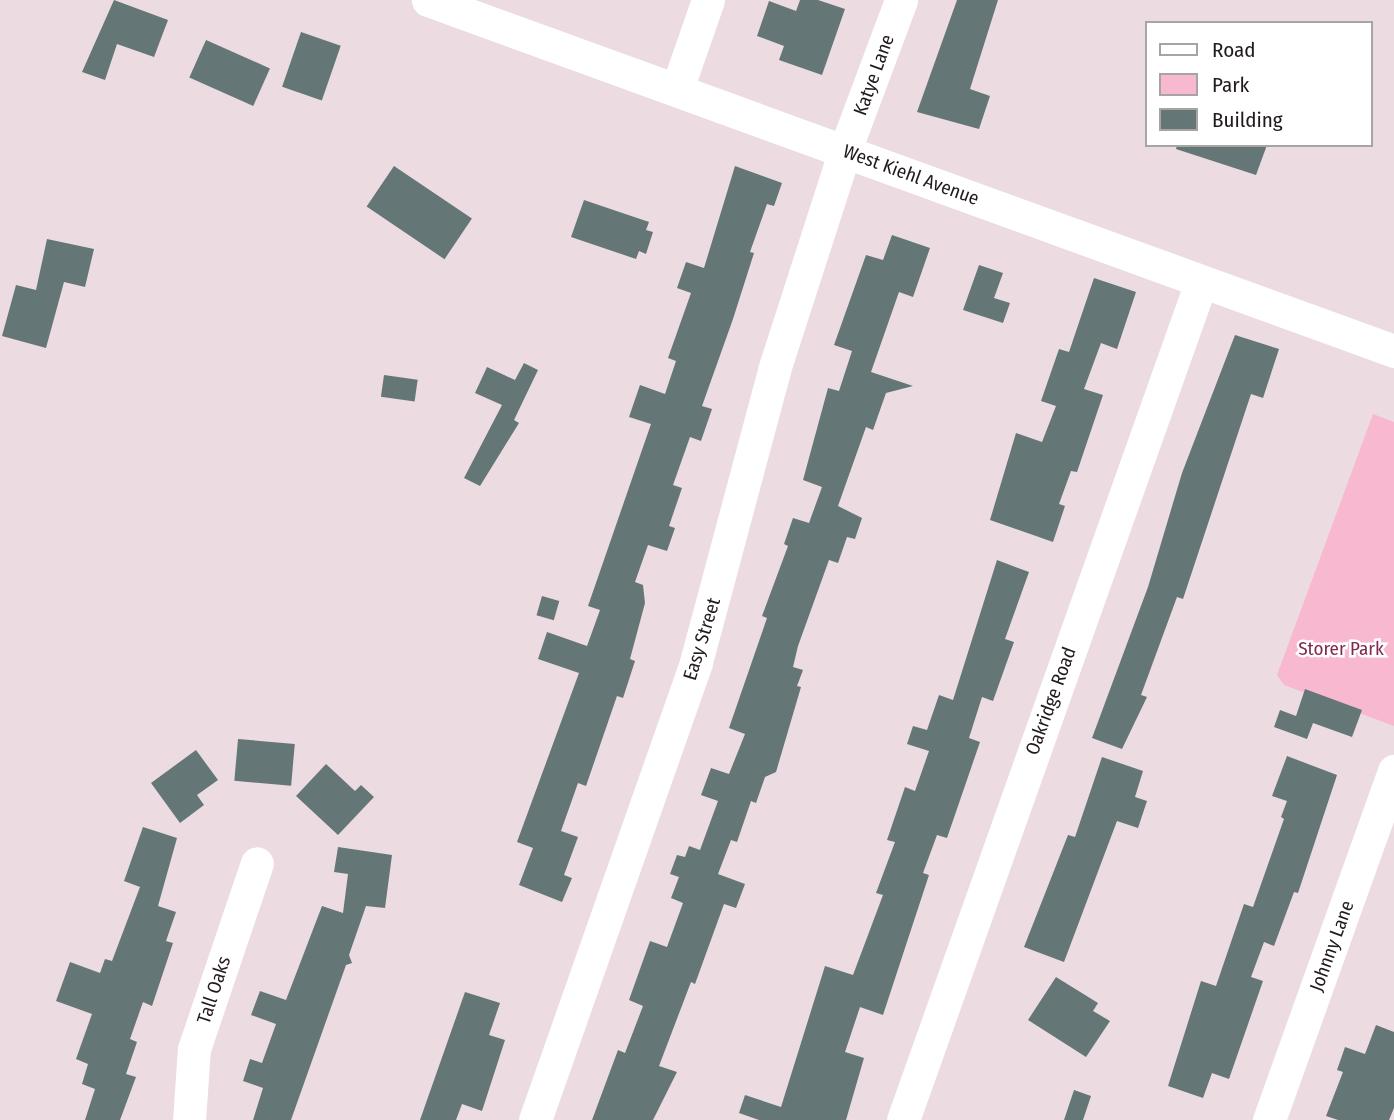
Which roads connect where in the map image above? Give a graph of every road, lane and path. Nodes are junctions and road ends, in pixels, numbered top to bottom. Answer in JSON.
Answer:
{"nodes":[{"id":1,"x":428,"y":0,"type":"edge"},
{"id":2,"x":708,"y":0,"type":"edge"},
{"id":3,"x":901,"y":0,"type":"edge"},
{"id":4,"x":677,"y":89,"type":"junction"},
{"id":5,"x":845,"y":150,"type":"junction"},
{"id":6,"x":1201,"y":282,"type":"junction"},
{"id":7,"x":1394,"y":351,"type":"edge"},
{"id":8,"x":1394,"y":771,"type":"edge"},
{"id":9,"x":257,"y":863,"type":"dead end"},
{"id":10,"x":189,"y":1120,"type":"edge"},
{"id":11,"x":535,"y":1120,"type":"edge"},
{"id":12,"x":903,"y":1120,"type":"edge"},
{"id":13,"x":1269,"y":1120,"type":"edge"}],
"edges":[{"from":1,"to":4,"type":"street","name":"West Kiehl Avenue"},
{"from":2,"to":4,"type":"street"},
{"from":3,"to":5,"type":"street","name":"Katye Lane"},
{"from":4,"to":5,"type":"street","name":"West Kiehl Avenue"},
{"from":5,"to":6,"type":"street","name":"West Kiehl Avenue"},
{"from":5,"to":11,"type":"street","name":"Easy Street"},
{"from":6,"to":7,"type":"street","name":"West Kiehl Avenue"},
{"from":6,"to":12,"type":"street","name":"Oakridge Road"},
{"from":8,"to":13,"type":"street","name":"Johnny Lane"},
{"from":9,"to":10,"type":"street","name":"Tall Oaks"}]}
